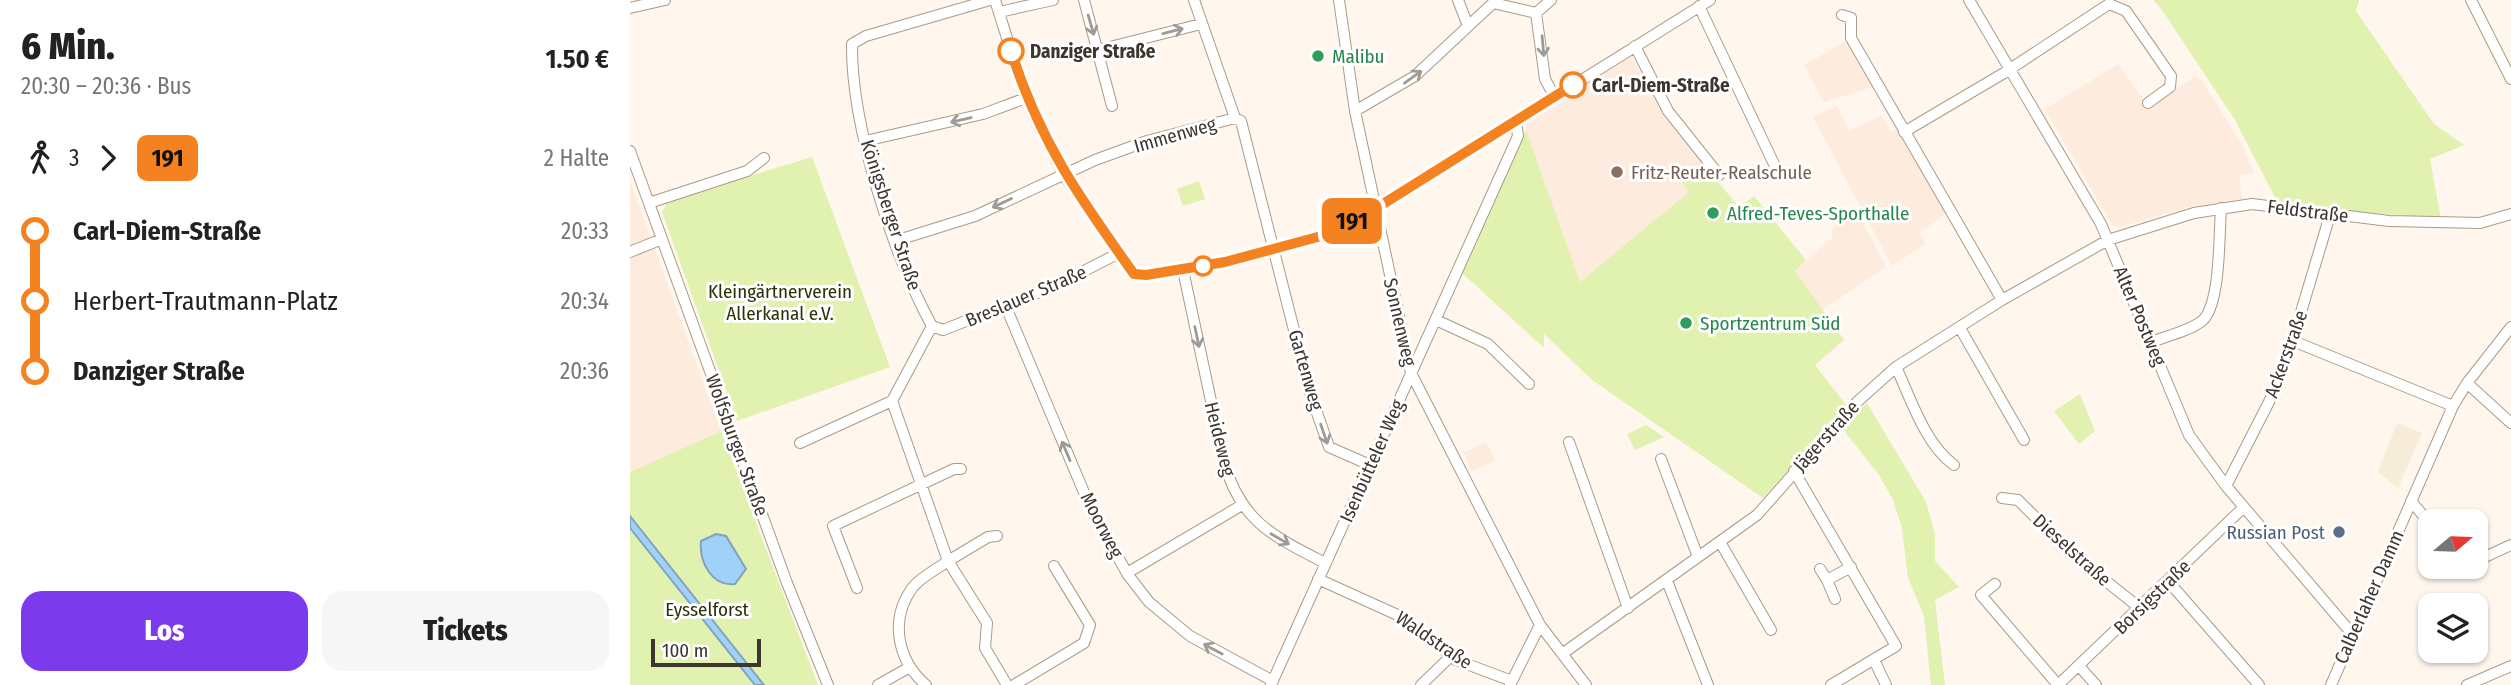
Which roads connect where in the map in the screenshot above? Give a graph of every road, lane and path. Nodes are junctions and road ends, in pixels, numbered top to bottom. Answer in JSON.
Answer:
{"nodes":[{"id":1,"x":665,"y":0,"type":"edge"},
{"id":2,"x":993,"y":0,"type":"edge"},
{"id":3,"x":1053,"y":0,"type":"edge"},
{"id":4,"x":1084,"y":0,"type":"edge"},
{"id":5,"x":1194,"y":0,"type":"edge"},
{"id":6,"x":1339,"y":0,"type":"edge"},
{"id":7,"x":1458,"y":0,"type":"edge"},
{"id":8,"x":1551,"y":0,"type":"edge"},
{"id":9,"x":1710,"y":0,"type":"edge"},
{"id":10,"x":1969,"y":0,"type":"edge"},
{"id":11,"x":2471,"y":0,"type":"edge"},
{"id":12,"x":1699,"y":6,"type":"junction"},
{"id":13,"x":630,"y":8,"type":"edge"},
{"id":14,"x":999,"y":12,"type":"junction"},
{"id":15,"x":1536,"y":13,"type":"junction"},
{"id":16,"x":1842,"y":15,"type":"dead end"},
{"id":17,"x":1201,"y":24,"type":"junction"},
{"id":18,"x":1468,"y":26,"type":"junction"},
{"id":19,"x":1635,"y":46,"type":"junction"},
{"id":20,"x":1098,"y":50,"type":"junction"},
{"id":21,"x":2009,"y":68,"type":"junction"},
{"id":22,"x":2511,"y":79,"type":"edge"},
{"id":23,"x":1554,"y":96,"type":"junction"},
{"id":24,"x":1026,"y":97,"type":"junction"},
{"id":25,"x":2148,"y":103,"type":"dead end"},
{"id":26,"x":1112,"y":106,"type":"dead end"},
{"id":27,"x":1355,"y":111,"type":"junction"},
{"id":28,"x":1235,"y":118,"type":"junction"},
{"id":29,"x":1516,"y":121,"type":"junction"},
{"id":30,"x":1905,"y":132,"type":"junction"},
{"id":31,"x":865,"y":141,"type":"junction"},
{"id":32,"x":630,"y":151,"type":"edge"},
{"id":33,"x":764,"y":158,"type":"dead end"},
{"id":34,"x":1774,"y":164,"type":"dead end"},
{"id":35,"x":1064,"y":175,"type":"junction"},
{"id":36,"x":1719,"y":175,"type":"dead end"},
{"id":37,"x":649,"y":203,"type":"junction"},
{"id":38,"x":2221,"y":208,"type":"junction"},
{"id":39,"x":1375,"y":209,"type":"junction"},
{"id":40,"x":2511,"y":214,"type":"edge"},
{"id":41,"x":2330,"y":215,"type":"junction"},
{"id":42,"x":662,"y":239,"type":"junction"},
{"id":43,"x":2108,"y":240,"type":"junction"},
{"id":44,"x":895,"y":242,"type":"junction"},
{"id":45,"x":1272,"y":250,"type":"junction"},
{"id":46,"x":630,"y":252,"type":"edge"},
{"id":47,"x":1119,"y":253,"type":"junction"},
{"id":48,"x":1183,"y":270,"type":"junction"},
{"id":49,"x":2002,"y":300,"type":"junction"},
{"id":50,"x":1006,"y":307,"type":"junction"},
{"id":51,"x":1436,"y":320,"type":"junction"},
{"id":52,"x":932,"y":326,"type":"junction"},
{"id":53,"x":2511,"y":327,"type":"edge"},
{"id":54,"x":1960,"y":328,"type":"junction"},
{"id":55,"x":2293,"y":341,"type":"junction"},
{"id":56,"x":2151,"y":342,"type":"junction"},
{"id":57,"x":1896,"y":367,"type":"junction"},
{"id":58,"x":1411,"y":373,"type":"junction"},
{"id":59,"x":2467,"y":383,"type":"junction"},
{"id":60,"x":1529,"y":384,"type":"dead end"},
{"id":61,"x":892,"y":401,"type":"junction"},
{"id":62,"x":2453,"y":406,"type":"junction"},
{"id":63,"x":2511,"y":423,"type":"edge"},
{"id":64,"x":2024,"y":440,"type":"dead end"},
{"id":65,"x":1569,"y":442,"type":"dead end"},
{"id":66,"x":800,"y":443,"type":"dead end"},
{"id":67,"x":1661,"y":459,"type":"dead end"},
{"id":68,"x":1370,"y":465,"type":"junction"},
{"id":69,"x":1954,"y":465,"type":"dead end"},
{"id":70,"x":961,"y":469,"type":"dead end"},
{"id":71,"x":1794,"y":471,"type":"junction"},
{"id":72,"x":922,"y":485,"type":"junction"},
{"id":73,"x":2226,"y":486,"type":"junction"},
{"id":74,"x":2002,"y":498,"type":"dead end"},
{"id":75,"x":2411,"y":501,"type":"junction"},
{"id":76,"x":1242,"y":505,"type":"junction"},
{"id":77,"x":2244,"y":507,"type":"junction"},
{"id":78,"x":2418,"y":509,"type":"edge"},
{"id":79,"x":997,"y":536,"type":"dead end"},
{"id":80,"x":1720,"y":542,"type":"junction"},
{"id":81,"x":2511,"y":545,"type":"edge"},
{"id":82,"x":2488,"y":556,"type":"edge"},
{"id":83,"x":1698,"y":557,"type":"junction"},
{"id":84,"x":948,"y":561,"type":"junction"},
{"id":85,"x":1325,"y":564,"type":"junction"},
{"id":86,"x":1054,"y":566,"type":"dead end"},
{"id":87,"x":1851,"y":567,"type":"junction"},
{"id":88,"x":1820,"y":569,"type":"dead end"},
{"id":89,"x":1127,"y":573,"type":"junction"},
{"id":90,"x":1318,"y":579,"type":"junction"},
{"id":91,"x":1827,"y":580,"type":"junction"},
{"id":92,"x":1667,"y":581,"type":"junction"},
{"id":93,"x":2168,"y":581,"type":"junction"},
{"id":94,"x":1995,"y":584,"type":"dead end"},
{"id":95,"x":857,"y":588,"type":"dead end"},
{"id":96,"x":1835,"y":599,"type":"dead end"},
{"id":97,"x":1628,"y":608,"type":"junction"},
{"id":98,"x":2141,"y":609,"type":"junction"},
{"id":99,"x":1540,"y":625,"type":"junction"},
{"id":100,"x":2356,"y":626,"type":"junction"},
{"id":101,"x":1772,"y":630,"type":"dead end"},
{"id":102,"x":1562,"y":654,"type":"junction"},
{"id":103,"x":1451,"y":656,"type":"junction"},
{"id":104,"x":1874,"y":660,"type":"junction"},
{"id":105,"x":2079,"y":666,"type":"junction"},
{"id":106,"x":2511,"y":666,"type":"edge"},
{"id":107,"x":908,"y":668,"type":"junction"},
{"id":108,"x":1272,"y":683,"type":"edge"},
{"id":109,"x":1511,"y":683,"type":"edge"},
{"id":110,"x":1014,"y":684,"type":"edge"},
{"id":111,"x":828,"y":685,"type":"edge"},
{"id":112,"x":878,"y":685,"type":"edge"},
{"id":113,"x":926,"y":685,"type":"edge"},
{"id":114,"x":1421,"y":685,"type":"edge"},
{"id":115,"x":1586,"y":685,"type":"edge"},
{"id":116,"x":1708,"y":685,"type":"edge"},
{"id":117,"x":1831,"y":685,"type":"edge"},
{"id":118,"x":1886,"y":685,"type":"edge"},
{"id":119,"x":2058,"y":685,"type":"edge"},
{"id":120,"x":2096,"y":685,"type":"edge"},
{"id":121,"x":2259,"y":685,"type":"edge"},
{"id":122,"x":2331,"y":685,"type":"edge"},
{"id":123,"x":2467,"y":685,"type":"edge"}],
"edges":[{"from":1,"to":13,"type":"street"},
{"from":2,"to":14,"type":"street"},
{"from":2,"to":31,"type":"street","name":"Königsberger Straße"},
{"from":3,"to":14,"type":"street"},
{"from":4,"to":20,"type":"street","one_way":true},
{"from":5,"to":17,"type":"street"},
{"from":6,"to":27,"type":"street","name":"Sonnenweg"},
{"from":7,"to":18,"type":"street"},
{"from":8,"to":15,"type":"street"},
{"from":9,"to":12,"type":"street"},
{"from":10,"to":21,"type":"street","name":"Alter Postweg"},
{"from":11,"to":22,"type":"street"},
{"from":12,"to":19,"type":"street"},
{"from":12,"to":34,"type":"street"},
{"from":14,"to":24,"type":"street"},
{"from":15,"to":18,"type":"street"},
{"from":15,"to":23,"type":"street","one_way":true},
{"from":16,"to":30,"type":"street"},
{"from":20,"to":17,"type":"street","one_way":true},
{"from":17,"to":28,"type":"street"},
{"from":27,"to":18,"type":"street","one_way":true},
{"from":19,"to":23,"type":"street"},
{"from":19,"to":36,"type":"street"},
{"from":20,"to":26,"type":"street"},
{"from":21,"to":25,"type":"street"},
{"from":21,"to":30,"type":"street"},
{"from":21,"to":43,"type":"street","name":"Alter Postweg"},
{"from":23,"to":29,"type":"street"},
{"from":24,"to":31,"type":"street","one_way":true},
{"from":24,"to":35,"type":"street"},
{"from":27,"to":39,"type":"street","name":"Sonnenweg"},
{"from":28,"to":35,"type":"street","name":"Immenweg"},
{"from":28,"to":45,"type":"street","name":"Immenweg"},
{"from":29,"to":39,"type":"street"},
{"from":29,"to":51,"type":"street","name":"Isenbütteler Weg"},
{"from":30,"to":49,"type":"street"},
{"from":31,"to":44,"type":"street","name":"Königsberger Straße"},
{"from":32,"to":37,"type":"street","name":"Wolfsburger Straße"},
{"from":33,"to":37,"type":"street"},
{"from":35,"to":44,"type":"street","name":"Immenweg","one_way":true},
{"from":35,"to":47,"type":"street"},
{"from":37,"to":42,"type":"street","name":"Wolfsburger Straße"},
{"from":38,"to":41,"type":"street","name":"Feldstraße"},
{"from":38,"to":43,"type":"street","name":"Feldstraße"},
{"from":38,"to":56,"type":"street"},
{"from":39,"to":45,"type":"street"},
{"from":39,"to":58,"type":"street","name":"Sonnenweg"},
{"from":40,"to":41,"type":"street","name":"Feldstraße"},
{"from":41,"to":55,"type":"street","name":"Ackerstraße"},
{"from":42,"to":46,"type":"street"},
{"from":42,"to":111,"type":"street","name":"Wolfsburger Straße"},
{"from":43,"to":49,"type":"street","name":"Jägerstraße"},
{"from":43,"to":56,"type":"street","name":"Alter Postweg"},
{"from":44,"to":52,"type":"street","name":"Königsberger Straße"},
{"from":45,"to":48,"type":"street"},
{"from":45,"to":68,"type":"street","name":"Gartenweg","one_way":true},
{"from":47,"to":48,"type":"street"},
{"from":47,"to":50,"type":"street","name":"Breslauer Straße"},
{"from":48,"to":76,"type":"street","name":"Heideweg","one_way":true},
{"from":49,"to":54,"type":"street","name":"Jägerstraße"},
{"from":50,"to":52,"type":"street","name":"Breslauer Straße"},
{"from":89,"to":50,"type":"street","name":"Moorweg","one_way":true},
{"from":51,"to":58,"type":"street","name":"Isenbütteler Weg"},
{"from":51,"to":60,"type":"street"},
{"from":52,"to":61,"type":"street"},
{"from":53,"to":59,"type":"street","name":"Calberlaher Damm"},
{"from":54,"to":57,"type":"street","name":"Jägerstraße"},
{"from":54,"to":64,"type":"street"},
{"from":55,"to":62,"type":"street"},
{"from":55,"to":73,"type":"street","name":"Ackerstraße"},
{"from":56,"to":73,"type":"street","name":"Alter Postweg"},
{"from":57,"to":69,"type":"street"},
{"from":57,"to":71,"type":"street","name":"Jägerstraße"},
{"from":58,"to":68,"type":"street","name":"Isenbütteler Weg"},
{"from":58,"to":99,"type":"street","name":"Sonnenweg"},
{"from":59,"to":62,"type":"street","name":"Calberlaher Damm"},
{"from":59,"to":63,"type":"street"},
{"from":61,"to":66,"type":"street"},
{"from":61,"to":72,"type":"street"},
{"from":62,"to":75,"type":"street","name":"Calberlaher Damm"},
{"from":65,"to":97,"type":"street"},
{"from":67,"to":83,"type":"street"},
{"from":68,"to":85,"type":"street","name":"Isenbütteler Weg"},
{"from":70,"to":72,"type":"street"},
{"from":71,"to":80,"type":"street","name":"Jägerstraße"},
{"from":71,"to":87,"type":"street"},
{"from":72,"to":84,"type":"street"},
{"from":72,"to":95,"type":"street"},
{"from":73,"to":77,"type":"street","name":"Alter Postweg"},
{"from":74,"to":98,"type":"street","name":"Dieselstraße"},
{"from":75,"to":78,"type":"street"},
{"from":75,"to":100,"type":"street","name":"Calberlaher Damm"},
{"from":76,"to":85,"type":"street","name":"Heideweg","one_way":true},
{"from":76,"to":89,"type":"street"},
{"from":77,"to":93,"type":"street","name":"Borsigstraße"},
{"from":77,"to":100,"type":"street","name":"Alter Postweg"},
{"from":79,"to":84,"type":"street"},
{"from":80,"to":83,"type":"street","name":"Jägerstraße"},
{"from":80,"to":101,"type":"street"},
{"from":81,"to":82,"type":"street"},
{"from":83,"to":92,"type":"street","name":"Jägerstraße"},
{"from":84,"to":107,"type":"street"},
{"from":84,"to":110,"type":"street"},
{"from":85,"to":90,"type":"street","name":"Isenbütteler Weg"},
{"from":86,"to":110,"type":"street"},
{"from":87,"to":91,"type":"street"},
{"from":87,"to":104,"type":"street"},
{"from":88,"to":91,"type":"street"},
{"from":108,"to":89,"type":"street","name":"Moorweg","one_way":true},
{"from":90,"to":103,"type":"street","name":"Waldstraße"},
{"from":90,"to":108,"type":"street","name":"Isenbütteler Weg"},
{"from":91,"to":96,"type":"street"},
{"from":92,"to":97,"type":"street","name":"Jägerstraße"},
{"from":92,"to":116,"type":"street"},
{"from":93,"to":98,"type":"street","name":"Borsigstraße"},
{"from":93,"to":121,"type":"street"},
{"from":94,"to":119,"type":"street"},
{"from":97,"to":102,"type":"street","name":"Jägerstraße"},
{"from":98,"to":105,"type":"street","name":"Borsigstraße"},
{"from":99,"to":102,"type":"street","name":"Sonnenweg"},
{"from":99,"to":109,"type":"street"},
{"from":100,"to":122,"type":"street","name":"Calberlaher Damm"},
{"from":102,"to":115,"type":"street","name":"Sonnenweg"},
{"from":103,"to":109,"type":"street","name":"Waldstraße"},
{"from":103,"to":114,"type":"street"},
{"from":104,"to":117,"type":"street"},
{"from":104,"to":118,"type":"street"},
{"from":105,"to":119,"type":"street","name":"Borsigstraße"},
{"from":105,"to":120,"type":"street"},
{"from":106,"to":123,"type":"street"},
{"from":107,"to":112,"type":"street"},
{"from":107,"to":113,"type":"street"}]}
